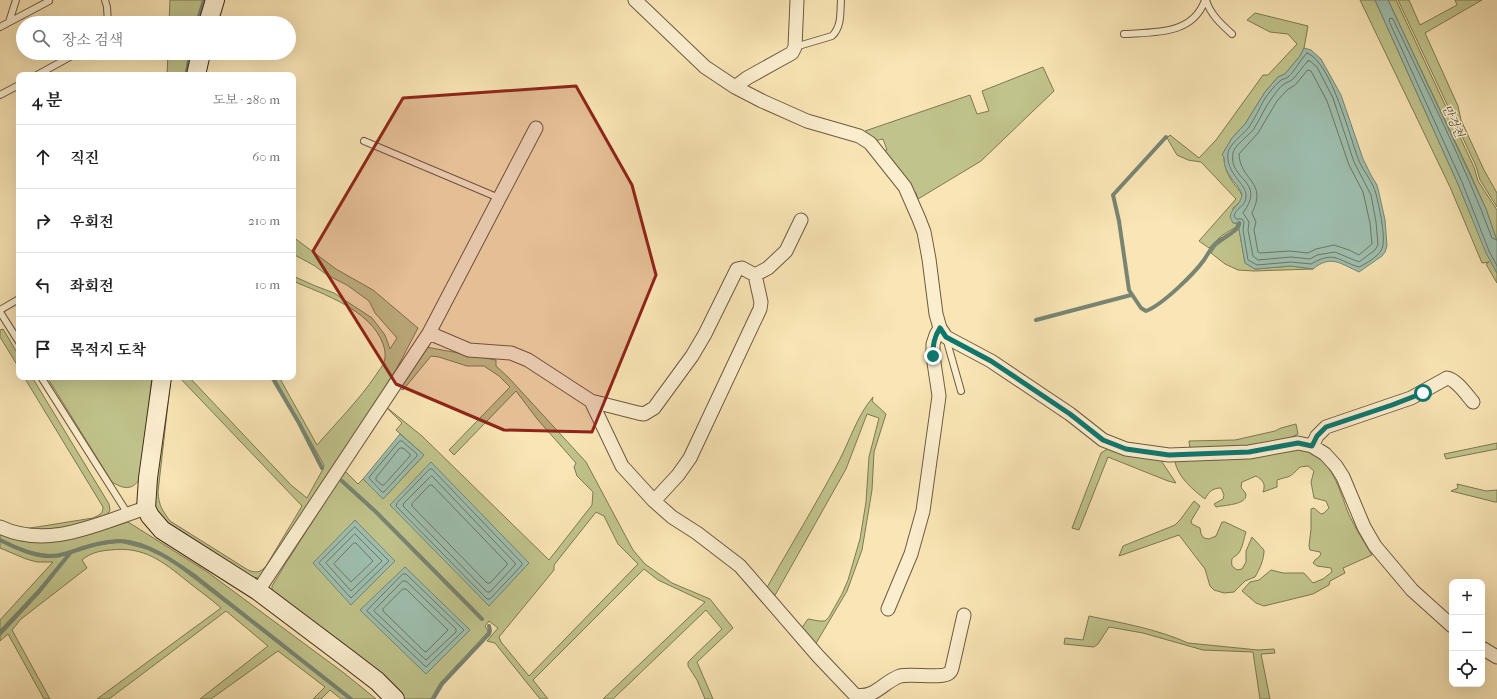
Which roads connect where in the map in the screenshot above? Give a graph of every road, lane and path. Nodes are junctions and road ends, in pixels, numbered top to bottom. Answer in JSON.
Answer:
{"nodes":[{"id":1,"x":16,"y":0,"type":"edge"},
{"id":2,"x":105,"y":0,"type":"edge"},
{"id":3,"x":215,"y":0,"type":"edge"},
{"id":4,"x":635,"y":0,"type":"edge"},
{"id":5,"x":797,"y":0,"type":"edge"},
{"id":6,"x":840,"y":0,"type":"edge"},
{"id":7,"x":1206,"y":0,"type":"edge"},
{"id":8,"x":49,"y":1,"type":"dead end"},
{"id":9,"x":20,"y":16,"type":"edge"},
{"id":10,"x":108,"y":16,"type":"edge"},
{"id":11,"x":210,"y":16,"type":"edge"},
{"id":12,"x":16,"y":18,"type":"edge"},
{"id":13,"x":9,"y":22,"type":"junction"},
{"id":14,"x":0,"y":27,"type":"edge"},
{"id":15,"x":1124,"y":34,"type":"dead end"},
{"id":16,"x":1232,"y":34,"type":"dead end"},
{"id":17,"x":795,"y":47,"type":"junction"},
{"id":18,"x":64,"y":60,"type":"edge"},
{"id":19,"x":199,"y":60,"type":"edge"},
{"id":20,"x":42,"y":72,"type":"edge"},
{"id":21,"x":197,"y":72,"type":"edge"},
{"id":22,"x":16,"y":87,"type":"edge"},
{"id":23,"x":735,"y":87,"type":"junction"},
{"id":24,"x":0,"y":95,"type":"edge"},
{"id":25,"x":536,"y":128,"type":"dead end"},
{"id":26,"x":364,"y":141,"type":"dead end"},
{"id":27,"x":499,"y":198,"type":"junction"},
{"id":28,"x":801,"y":220,"type":"dead end"},
{"id":29,"x":755,"y":275,"type":"junction"},
{"id":30,"x":16,"y":301,"type":"edge"},
{"id":31,"x":0,"y":311,"type":"edge"},
{"id":32,"x":943,"y":332,"type":"junction"},
{"id":33,"x":428,"y":333,"type":"junction"},
{"id":34,"x":16,"y":337,"type":"edge"},
{"id":35,"x":43,"y":380,"type":"edge"},
{"id":36,"x":162,"y":380,"type":"edge"},
{"id":37,"x":961,"y":391,"type":"dead end"},
{"id":38,"x":591,"y":401,"type":"junction"},
{"id":39,"x":1473,"y":402,"type":"dead end"},
{"id":40,"x":1312,"y":446,"type":"junction"},
{"id":41,"x":654,"y":501,"type":"junction"},
{"id":42,"x":146,"y":508,"type":"junction"},
{"id":43,"x":128,"y":514,"type":"junction"},
{"id":44,"x":0,"y":527,"type":"edge"},
{"id":45,"x":258,"y":591,"type":"junction"},
{"id":46,"x":888,"y":609,"type":"dead end"},
{"id":47,"x":964,"y":615,"type":"dead end"},
{"id":48,"x":1449,"y":623,"type":"edge"},
{"id":49,"x":1485,"y":650,"type":"edge"},
{"id":50,"x":1497,"y":657,"type":"edge"},
{"id":51,"x":858,"y":697,"type":"edge"},
{"id":52,"x":395,"y":699,"type":"edge"}],
"edges":[{"from":1,"to":13,"type":"lane"},
{"from":2,"to":10,"type":"lane"},
{"from":3,"to":11,"type":"street"},
{"from":4,"to":23,"type":"street"},
{"from":5,"to":17,"type":"street"},
{"from":6,"to":17,"type":"lane"},
{"from":7,"to":15,"type":"lane"},
{"from":7,"to":16,"type":"lane"},
{"from":8,"to":9,"type":"lane"},
{"from":12,"to":13,"type":"lane"},
{"from":13,"to":14,"type":"lane"},
{"from":17,"to":23,"type":"street"},
{"from":18,"to":20,"type":"lane"},
{"from":19,"to":21,"type":"street"},
{"from":22,"to":24,"type":"lane"},
{"from":23,"to":32,"type":"street"},
{"from":25,"to":27,"type":"street"},
{"from":26,"to":27,"type":"lane"},
{"from":27,"to":33,"type":"street"},
{"from":28,"to":29,"type":"street"},
{"from":29,"to":38,"type":"street"},
{"from":29,"to":41,"type":"street"},
{"from":30,"to":31,"type":"lane"},
{"from":31,"to":34,"type":"lane"},
{"from":32,"to":37,"type":"lane"},
{"from":32,"to":40,"type":"street"},
{"from":32,"to":46,"type":"street"},
{"from":33,"to":38,"type":"street"},
{"from":33,"to":45,"type":"street"},
{"from":35,"to":43,"type":"lane"},
{"from":36,"to":42,"type":"street"},
{"from":38,"to":41,"type":"street"},
{"from":39,"to":40,"type":"street"},
{"from":40,"to":48,"type":"street"},
{"from":41,"to":51,"type":"street"},
{"from":42,"to":43,"type":"street"},
{"from":42,"to":45,"type":"street"},
{"from":43,"to":44,"type":"street"},
{"from":45,"to":52,"type":"street"},
{"from":47,"to":51,"type":"street"},
{"from":49,"to":50,"type":"street"}]}
